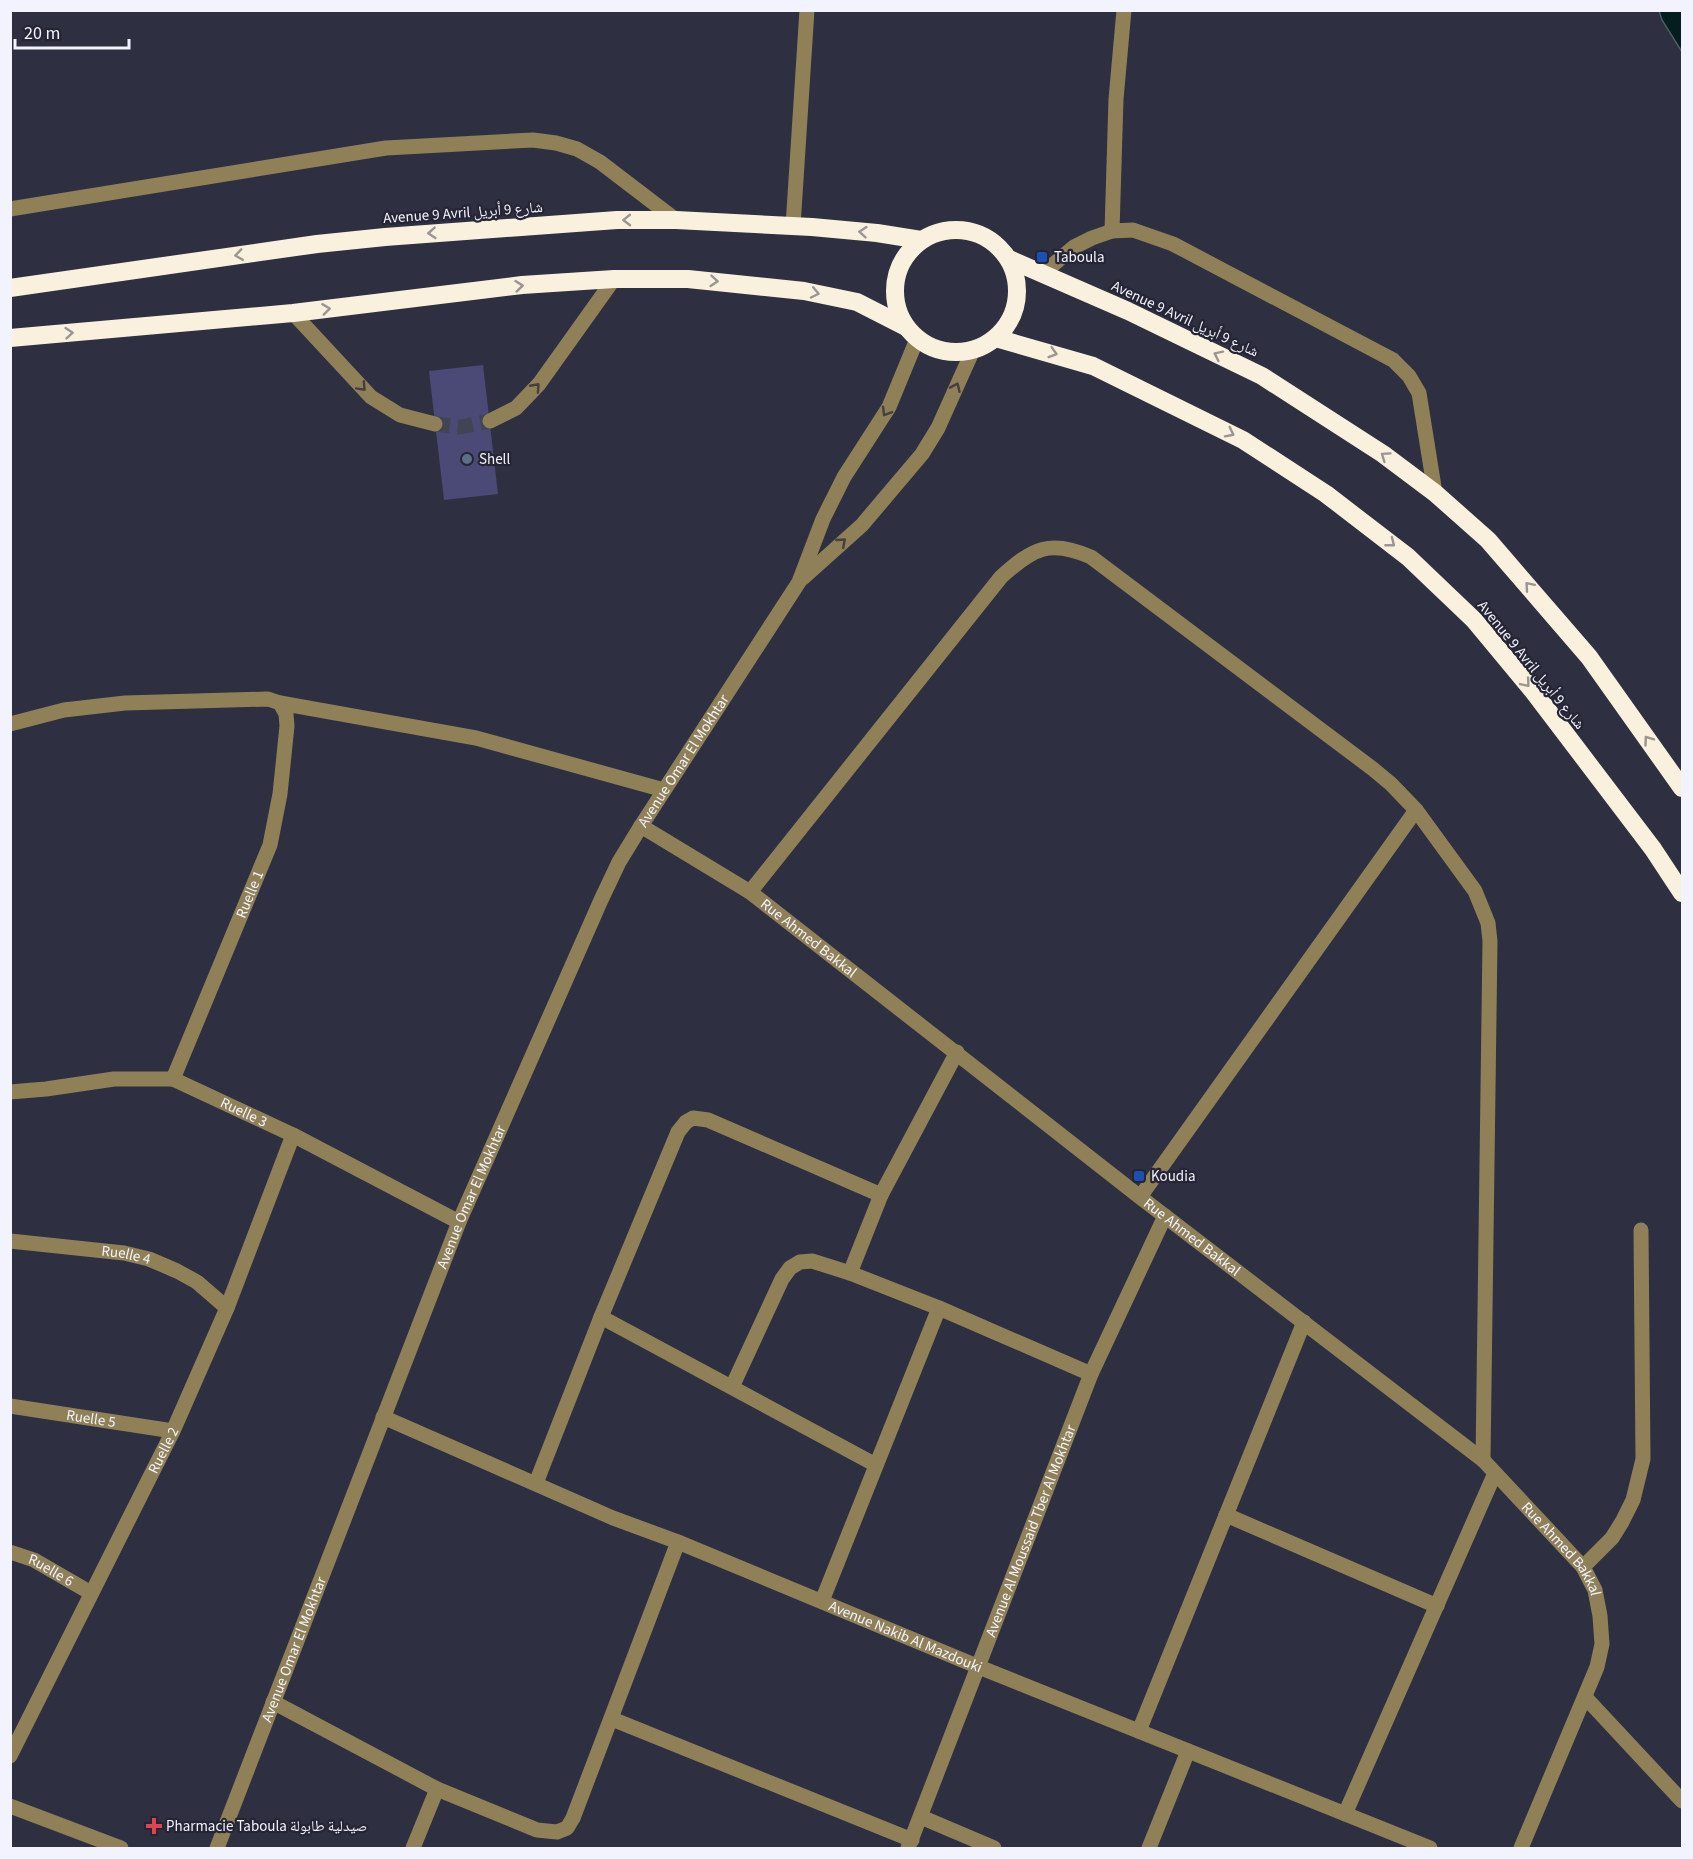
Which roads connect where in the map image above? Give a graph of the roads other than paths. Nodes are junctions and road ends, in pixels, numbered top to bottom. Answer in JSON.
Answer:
{"nodes":[{"id":1,"x":807,"y":10,"type":"edge"},
{"id":2,"x":1124,"y":10,"type":"edge"},
{"id":3,"x":10,"y":208,"type":"edge"},
{"id":4,"x":676,"y":220,"type":"junction"},
{"id":5,"x":793,"y":226,"type":"junction"},
{"id":6,"x":1112,"y":231,"type":"junction"},
{"id":7,"x":921,"y":240,"type":"junction"},
{"id":8,"x":1009,"y":259,"type":"junction"},
{"id":9,"x":1042,"y":274,"type":"junction"},
{"id":10,"x":614,"y":279,"type":"junction"},
{"id":11,"x":10,"y":288,"type":"edge"},
{"id":12,"x":293,"y":314,"type":"junction"},
{"id":13,"x":911,"y":333,"type":"junction"},
{"id":14,"x":10,"y":338,"type":"edge"},
{"id":15,"x":996,"y":338,"type":"junction"},
{"id":16,"x":973,"y":350,"type":"junction"},
{"id":17,"x":490,"y":421,"type":"tunnel mouth"},
{"id":18,"x":435,"y":424,"type":"tunnel mouth"},
{"id":19,"x":1435,"y":493,"type":"junction"},
{"id":20,"x":799,"y":582,"type":"junction"},
{"id":21,"x":280,"y":703,"type":"junction"},
{"id":22,"x":10,"y":724,"type":"edge"},
{"id":23,"x":1683,"y":788,"type":"edge"},
{"id":24,"x":664,"y":790,"type":"junction"},
{"id":25,"x":1416,"y":810,"type":"junction"},
{"id":26,"x":641,"y":826,"type":"junction"},
{"id":27,"x":750,"y":892,"type":"junction"},
{"id":28,"x":1683,"y":893,"type":"edge"},
{"id":29,"x":957,"y":1052,"type":"junction"},
{"id":30,"x":173,"y":1079,"type":"junction"},
{"id":31,"x":10,"y":1092,"type":"edge"},
{"id":32,"x":293,"y":1135,"type":"junction"},
{"id":33,"x":881,"y":1195,"type":"junction"},
{"id":34,"x":1140,"y":1197,"type":"junction"},
{"id":35,"x":1165,"y":1216,"type":"junction"},
{"id":36,"x":459,"y":1222,"type":"junction"},
{"id":37,"x":1641,"y":1230,"type":"dead end"},
{"id":38,"x":10,"y":1241,"type":"edge"},
{"id":39,"x":850,"y":1273,"type":"junction"},
{"id":40,"x":226,"y":1308,"type":"junction"},
{"id":41,"x":939,"y":1308,"type":"junction"},
{"id":42,"x":601,"y":1317,"type":"junction"},
{"id":43,"x":1304,"y":1322,"type":"junction"},
{"id":44,"x":1091,"y":1374,"type":"junction"},
{"id":45,"x":732,"y":1387,"type":"junction"},
{"id":46,"x":10,"y":1406,"type":"edge"},
{"id":47,"x":383,"y":1417,"type":"junction"},
{"id":48,"x":173,"y":1431,"type":"junction"},
{"id":49,"x":1483,"y":1460,"type":"junction"},
{"id":50,"x":876,"y":1465,"type":"junction"},
{"id":51,"x":1495,"y":1473,"type":"junction"},
{"id":52,"x":536,"y":1483,"type":"junction"},
{"id":53,"x":1227,"y":1515,"type":"junction"},
{"id":54,"x":678,"y":1542,"type":"junction"},
{"id":55,"x":10,"y":1552,"type":"edge"},
{"id":56,"x":1583,"y":1567,"type":"junction"},
{"id":57,"x":91,"y":1593,"type":"junction"},
{"id":58,"x":822,"y":1600,"type":"junction"},
{"id":59,"x":1437,"y":1606,"type":"junction"},
{"id":60,"x":979,"y":1667,"type":"junction"},
{"id":61,"x":1585,"y":1697,"type":"junction"},
{"id":62,"x":273,"y":1702,"type":"junction"},
{"id":63,"x":612,"y":1719,"type":"junction"},
{"id":64,"x":1139,"y":1731,"type":"junction"},
{"id":65,"x":1188,"y":1751,"type":"junction"},
{"id":66,"x":10,"y":1756,"type":"edge"},
{"id":67,"x":437,"y":1789,"type":"junction"},
{"id":68,"x":1683,"y":1801,"type":"edge"},
{"id":69,"x":10,"y":1806,"type":"edge"},
{"id":70,"x":1345,"y":1814,"type":"junction"},
{"id":71,"x":921,"y":1817,"type":"junction"},
{"id":72,"x":910,"y":1844,"type":"edge"},
{"id":73,"x":121,"y":1848,"type":"edge"},
{"id":74,"x":217,"y":1848,"type":"edge"},
{"id":75,"x":412,"y":1848,"type":"edge"},
{"id":76,"x":994,"y":1848,"type":"edge"},
{"id":77,"x":1149,"y":1848,"type":"edge"},
{"id":78,"x":1430,"y":1848,"type":"edge"},
{"id":79,"x":1521,"y":1848,"type":"edge"}],
"edges":[{"from":1,"to":5,"type":"street"},
{"from":2,"to":6,"type":"street"},
{"from":3,"to":4,"type":"street"},
{"from":4,"to":5,"type":"highway","name":"Avenue 9 Avril شارع 9 أبريل"},
{"from":4,"to":11,"type":"highway","name":"Avenue 9 Avril شارع 9 أبريل","one_way":true},
{"from":7,"to":5,"type":"highway","name":"Avenue 9 Avril شارع 9 أبريل","one_way":true},
{"from":6,"to":9,"type":"street"},
{"from":6,"to":19,"type":"street"},
{"from":7,"to":8,"type":"highway","name":"Avenue 9 Avril شارع 9 أبريل"},
{"from":7,"to":13,"type":"highway"},
{"from":8,"to":9,"type":"highway","name":"Avenue 9 Avril شارع 9 أبريل"},
{"from":8,"to":15,"type":"highway"},
{"from":19,"to":9,"type":"highway","name":"Avenue 9 Avril شارع 9 أبريل","one_way":true},
{"from":12,"to":10,"type":"highway","one_way":true},
{"from":10,"to":13,"type":"highway","one_way":true},
{"from":17,"to":10,"type":"street","one_way":true},
{"from":14,"to":12,"type":"highway","one_way":true},
{"from":12,"to":18,"type":"street","one_way":true},
{"from":13,"to":16,"type":"highway"},
{"from":13,"to":20,"type":"street","name":"Avenue Omar El Mokhtar","one_way":true},
{"from":15,"to":16,"type":"highway"},
{"from":15,"to":28,"type":"highway","name":"Avenue 9 Avril شارع 9 أبريل","one_way":true},
{"from":20,"to":16,"type":"street","name":"Avenue Omar El Mokhtar","one_way":true},
{"from":23,"to":19,"type":"highway","name":"Avenue 9 Avril شارع 9 أبريل","one_way":true},
{"from":20,"to":24,"type":"street","name":"Avenue Omar El Mokhtar"},
{"from":21,"to":22,"type":"street"},
{"from":21,"to":24,"type":"street"},
{"from":21,"to":30,"type":"street","name":"Ruelle 1"},
{"from":24,"to":26,"type":"street","name":"Avenue Omar El Mokhtar"},
{"from":25,"to":27,"type":"street"},
{"from":25,"to":34,"type":"street"},
{"from":25,"to":49,"type":"street"},
{"from":26,"to":27,"type":"street","name":"Rue Ahmed Bakkal"},
{"from":26,"to":36,"type":"street","name":"Avenue Omar El Mokhtar"},
{"from":27,"to":29,"type":"street","name":"Rue Ahmed Bakkal"},
{"from":29,"to":33,"type":"street"},
{"from":29,"to":34,"type":"street","name":"Rue Ahmed Bakkal"},
{"from":30,"to":31,"type":"street","name":"Ruelle 3"},
{"from":30,"to":32,"type":"street","name":"Ruelle 3"},
{"from":32,"to":36,"type":"street","name":"Ruelle 3"},
{"from":32,"to":40,"type":"street","name":"Ruelle 2"},
{"from":33,"to":39,"type":"street"},
{"from":33,"to":42,"type":"street"},
{"from":34,"to":35,"type":"street","name":"Rue Ahmed Bakkal"},
{"from":35,"to":43,"type":"street","name":"Rue Ahmed Bakkal"},
{"from":35,"to":44,"type":"street","name":"Avenue Al Moussaid Tber Al Mokhtar"},
{"from":36,"to":47,"type":"street","name":"Avenue Omar El Mokhtar"},
{"from":37,"to":56,"type":"street"},
{"from":38,"to":40,"type":"street","name":"Ruelle 4"},
{"from":39,"to":41,"type":"street"},
{"from":39,"to":45,"type":"street"},
{"from":40,"to":48,"type":"street","name":"Ruelle 2"},
{"from":41,"to":44,"type":"street"},
{"from":41,"to":50,"type":"street"},
{"from":42,"to":45,"type":"street"},
{"from":42,"to":52,"type":"street"},
{"from":43,"to":49,"type":"street","name":"Rue Ahmed Bakkal"},
{"from":43,"to":53,"type":"street"},
{"from":44,"to":60,"type":"street","name":"Avenue Al Moussaid Tber Al Mokhtar"},
{"from":45,"to":50,"type":"street"},
{"from":46,"to":48,"type":"street","name":"Ruelle 5"},
{"from":47,"to":52,"type":"street","name":"Avenue Nakib Al Mazdouki"},
{"from":47,"to":62,"type":"street","name":"Avenue Omar El Mokhtar"},
{"from":48,"to":57,"type":"street","name":"Ruelle 2"},
{"from":49,"to":51,"type":"street","name":"Rue Ahmed Bakkal"},
{"from":50,"to":58,"type":"street"},
{"from":51,"to":56,"type":"street","name":"Rue Ahmed Bakkal"},
{"from":51,"to":59,"type":"street"},
{"from":52,"to":54,"type":"street","name":"Avenue Nakib Al Mazdouki"},
{"from":53,"to":59,"type":"street"},
{"from":53,"to":64,"type":"street"},
{"from":54,"to":58,"type":"street","name":"Avenue Nakib Al Mazdouki"},
{"from":54,"to":63,"type":"street"},
{"from":55,"to":57,"type":"street","name":"Ruelle 6"},
{"from":56,"to":61,"type":"street","name":"Rue Ahmed Bakkal"},
{"from":57,"to":66,"type":"street","name":"Ruelle 2"},
{"from":58,"to":60,"type":"street","name":"Avenue Nakib Al Mazdouki"},
{"from":59,"to":70,"type":"street"},
{"from":60,"to":64,"type":"street","name":"Avenue Nakib Al Mazdouki"},
{"from":60,"to":71,"type":"street","name":"Avenue Al Moussaid Tber Al Mokhtar"},
{"from":61,"to":68,"type":"street"},
{"from":61,"to":79,"type":"street","name":"Rue Ahmed Bakkal"},
{"from":62,"to":67,"type":"street"},
{"from":62,"to":74,"type":"street","name":"Avenue Omar El Mokhtar"},
{"from":63,"to":67,"type":"street"},
{"from":63,"to":72,"type":"street"},
{"from":64,"to":65,"type":"street","name":"Avenue Nakib Al Mazdouki"},
{"from":65,"to":70,"type":"street","name":"Avenue Nakib Al Mazdouki"},
{"from":65,"to":77,"type":"street"},
{"from":67,"to":75,"type":"street"},
{"from":69,"to":73,"type":"street"},
{"from":70,"to":78,"type":"street","name":"Avenue Nakib Al Mazdouki"},
{"from":71,"to":72,"type":"street","name":"Avenue Al Moussaid Tber Al Mokhtar"},
{"from":71,"to":76,"type":"street"}]}
